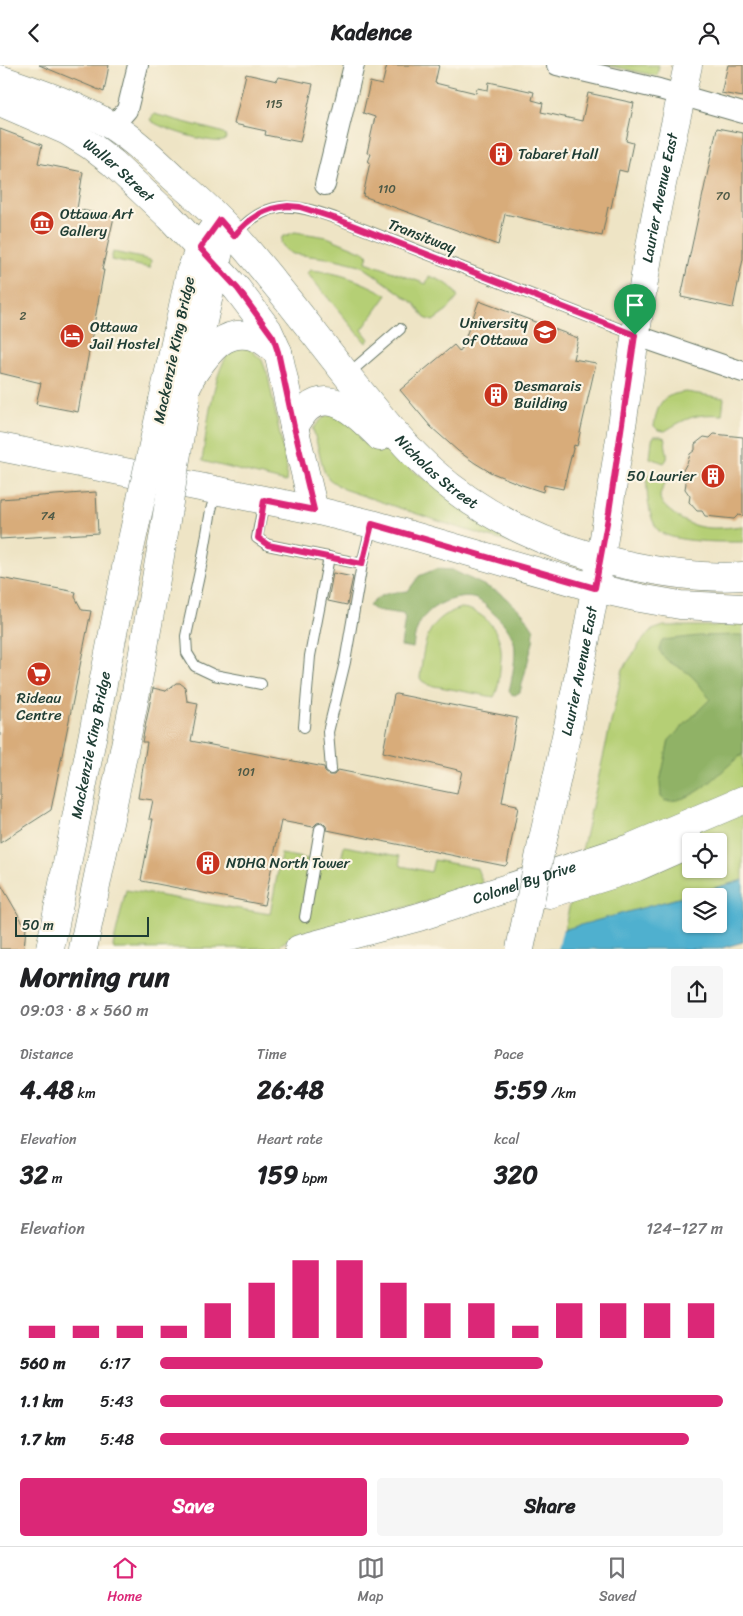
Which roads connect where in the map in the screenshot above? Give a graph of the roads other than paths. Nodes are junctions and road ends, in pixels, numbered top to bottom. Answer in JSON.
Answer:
{"nodes":[{"id":1,"x":138,"y":65,"type":"edge"},
{"id":2,"x":354,"y":65,"type":"edge"},
{"id":3,"x":557,"y":65,"type":"edge"},
{"id":4,"x":688,"y":65,"type":"edge"},
{"id":5,"x":0,"y":79,"type":"edge"},
{"id":6,"x":682,"y":96,"type":"junction"},
{"id":7,"x":0,"y":102,"type":"edge"},
{"id":8,"x":743,"y":113,"type":"edge"},
{"id":9,"x":112,"y":127,"type":"junction"},
{"id":10,"x":325,"y":185,"type":"dead end"},
{"id":11,"x":227,"y":228,"type":"junction"},
{"id":12,"x":208,"y":257,"type":"junction"},
{"id":13,"x":400,"y":329,"type":"dead end"},
{"id":14,"x":635,"y":335,"type":"junction"},
{"id":15,"x":278,"y":352,"type":"junction"},
{"id":16,"x":743,"y":372,"type":"edge"},
{"id":17,"x":347,"y":375,"type":"junction"},
{"id":18,"x":179,"y":392,"type":"junction"},
{"id":19,"x":294,"y":427,"type":"junction"},
{"id":20,"x":0,"y":447,"type":"edge"},
{"id":21,"x":433,"y":472,"type":"junction"},
{"id":22,"x":216,"y":491,"type":"junction"},
{"id":23,"x":264,"y":500,"type":"junction"},
{"id":24,"x":314,"y":510,"type":"junction"},
{"id":25,"x":372,"y":524,"type":"junction"},
{"id":26,"x":329,"y":557,"type":"junction"},
{"id":27,"x":601,"y":559,"type":"junction"},
{"id":28,"x":362,"y":564,"type":"junction"},
{"id":29,"x":743,"y":577,"type":"edge"},
{"id":30,"x":595,"y":588,"type":"junction"},
{"id":31,"x":743,"y":608,"type":"edge"},
{"id":32,"x":261,"y":683,"type":"dead end"},
{"id":33,"x":304,"y":727,"type":"dead end"},
{"id":34,"x":331,"y":769,"type":"dead end"},
{"id":35,"x":743,"y":800,"type":"edge"},
{"id":36,"x":743,"y":814,"type":"edge"},
{"id":37,"x":320,"y":829,"type":"dead end"},
{"id":38,"x":709,"y":833,"type":"edge"},
{"id":39,"x":682,"y":847,"type":"edge"},
{"id":40,"x":305,"y":917,"type":"dead end"},
{"id":41,"x":50,"y":949,"type":"edge"},
{"id":42,"x":83,"y":949,"type":"edge"},
{"id":43,"x":299,"y":949,"type":"edge"},
{"id":44,"x":350,"y":949,"type":"edge"},
{"id":45,"x":520,"y":949,"type":"edge"}],
"edges":[{"from":1,"to":9,"type":"street"},
{"from":2,"to":10,"type":"street"},
{"from":3,"to":6,"type":"street"},
{"from":4,"to":6,"type":"main road","name":"Laurier Avenue East"},
{"from":5,"to":9,"type":"main road","name":"Waller Street"},
{"from":6,"to":8,"type":"street"},
{"from":6,"to":14,"type":"main road","name":"Laurier Avenue East"},
{"from":7,"to":12,"type":"main road","name":"Waller Street"},
{"from":9,"to":11,"type":"main road","name":"Waller Street"},
{"from":11,"to":12,"type":"main road","name":"Mackenzie King Bridge"},
{"from":11,"to":14,"type":"lane","name":"Transitway"},
{"from":11,"to":17,"type":"main road","name":"Nicholas Street"},
{"from":12,"to":15,"type":"main road"},
{"from":12,"to":18,"type":"main road","name":"Mackenzie King Bridge"},
{"from":13,"to":17,"type":"lane"},
{"from":14,"to":16,"type":"street"},
{"from":14,"to":27,"type":"main road","name":"Laurier Avenue East"},
{"from":15,"to":18,"type":"main road"},
{"from":15,"to":19,"type":"main road"},
{"from":17,"to":21,"type":"main road","name":"Nicholas Street"},
{"from":18,"to":41,"type":"main road","name":"Mackenzie King Bridge","bridge":true},
{"from":18,"to":42,"type":"main road","name":"Mackenzie King Bridge","bridge":true},
{"from":19,"to":21,"type":"main road"},
{"from":19,"to":24,"type":"main road"},
{"from":20,"to":22,"type":"main road"},
{"from":21,"to":27,"type":"main road","name":"Nicholas Street"},
{"from":22,"to":23,"type":"main road"},
{"from":22,"to":32,"type":"lane"},
{"from":23,"to":24,"type":"main road"},
{"from":23,"to":26,"type":"lane"},
{"from":24,"to":25,"type":"main road"},
{"from":25,"to":28,"type":"lane"},
{"from":25,"to":30,"type":"main road"},
{"from":26,"to":28,"type":"lane"},
{"from":26,"to":33,"type":"lane"},
{"from":27,"to":29,"type":"main road","name":"Nicholas Street"},
{"from":27,"to":30,"type":"main road","name":"Laurier Avenue East"},
{"from":28,"to":34,"type":"lane"},
{"from":30,"to":31,"type":"main road"},
{"from":30,"to":45,"type":"main road","name":"Laurier Avenue East","bridge":true},
{"from":35,"to":43,"type":"main road","name":"Colonel By Drive"},
{"from":36,"to":38,"type":"main road","name":"Colonel By Drive"},
{"from":37,"to":40,"type":"lane"},
{"from":39,"to":44,"type":"main road","name":"Colonel By Drive"}]}
